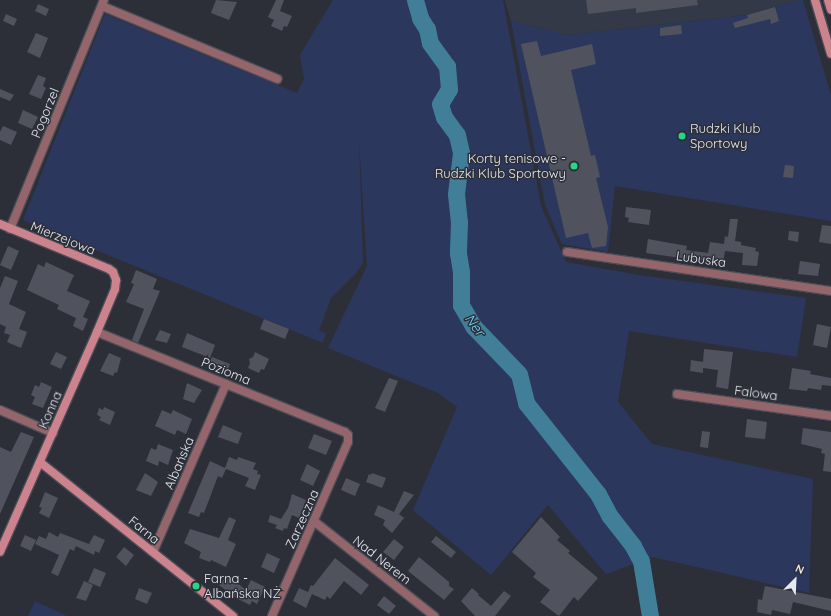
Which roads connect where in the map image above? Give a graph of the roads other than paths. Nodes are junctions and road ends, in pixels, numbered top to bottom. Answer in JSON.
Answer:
{"nodes":[{"id":1,"x":815,"y":0,"type":"edge"},
{"id":2,"x":828,"y":0,"type":"edge"},
{"id":3,"x":103,"y":3,"type":"edge"},
{"id":4,"x":831,"y":10,"type":"edge"},
{"id":5,"x":831,"y":52,"type":"edge"},
{"id":6,"x":277,"y":79,"type":"dead end"},
{"id":7,"x":0,"y":224,"type":"edge"},
{"id":8,"x":10,"y":228,"type":"junction"},
{"id":9,"x":567,"y":252,"type":"dead end"},
{"id":10,"x":116,"y":276,"type":"joint"},
{"id":11,"x":831,"y":291,"type":"edge"},
{"id":12,"x":97,"y":332,"type":"junction"},
{"id":13,"x":226,"y":384,"type":"junction"},
{"id":14,"x":677,"y":394,"type":"dead end"},
{"id":15,"x":0,"y":410,"type":"edge"},
{"id":16,"x":831,"y":416,"type":"edge"},
{"id":17,"x":345,"y":432,"type":"joint"},
{"id":18,"x":53,"y":433,"type":"junction"},
{"id":19,"x":40,"y":462,"type":"junction"},
{"id":20,"x":315,"y":522,"type":"junction"},
{"id":21,"x":0,"y":552,"type":"edge"},
{"id":22,"x":153,"y":552,"type":"junction"},
{"id":23,"x":233,"y":616,"type":"edge"},
{"id":24,"x":272,"y":616,"type":"edge"},
{"id":25,"x":434,"y":616,"type":"edge"}],
"edges":[{"from":1,"to":5,"type":"street"},
{"from":2,"to":4,"type":"street"},
{"from":3,"to":6,"type":"street","name":"Pogorzel"},
{"from":3,"to":8,"type":"street","name":"Pogorzel"},
{"from":7,"to":8,"type":"street","name":"Mierzejowa"},
{"from":8,"to":10,"type":"street","name":"Mierzejowa"},
{"from":9,"to":11,"type":"street","name":"Lubuska"},
{"from":10,"to":12,"type":"street","name":"Konna"},
{"from":12,"to":13,"type":"street","name":"Pozioma"},
{"from":12,"to":18,"type":"street","name":"Konna"},
{"from":13,"to":17,"type":"street","name":"Pozioma"},
{"from":13,"to":22,"type":"street","name":"Albańska"},
{"from":14,"to":16,"type":"street","name":"Falowa"},
{"from":15,"to":18,"type":"street"},
{"from":17,"to":20,"type":"street","name":"Zarzeczna"},
{"from":18,"to":19,"type":"street","name":"Konna"},
{"from":19,"to":21,"type":"street","name":"Konna"},
{"from":19,"to":22,"type":"street","name":"Farna"},
{"from":20,"to":24,"type":"street","name":"Zarzeczna"},
{"from":20,"to":25,"type":"street","name":"Nad Nerem"},
{"from":22,"to":23,"type":"street","name":"Farna"}]}
